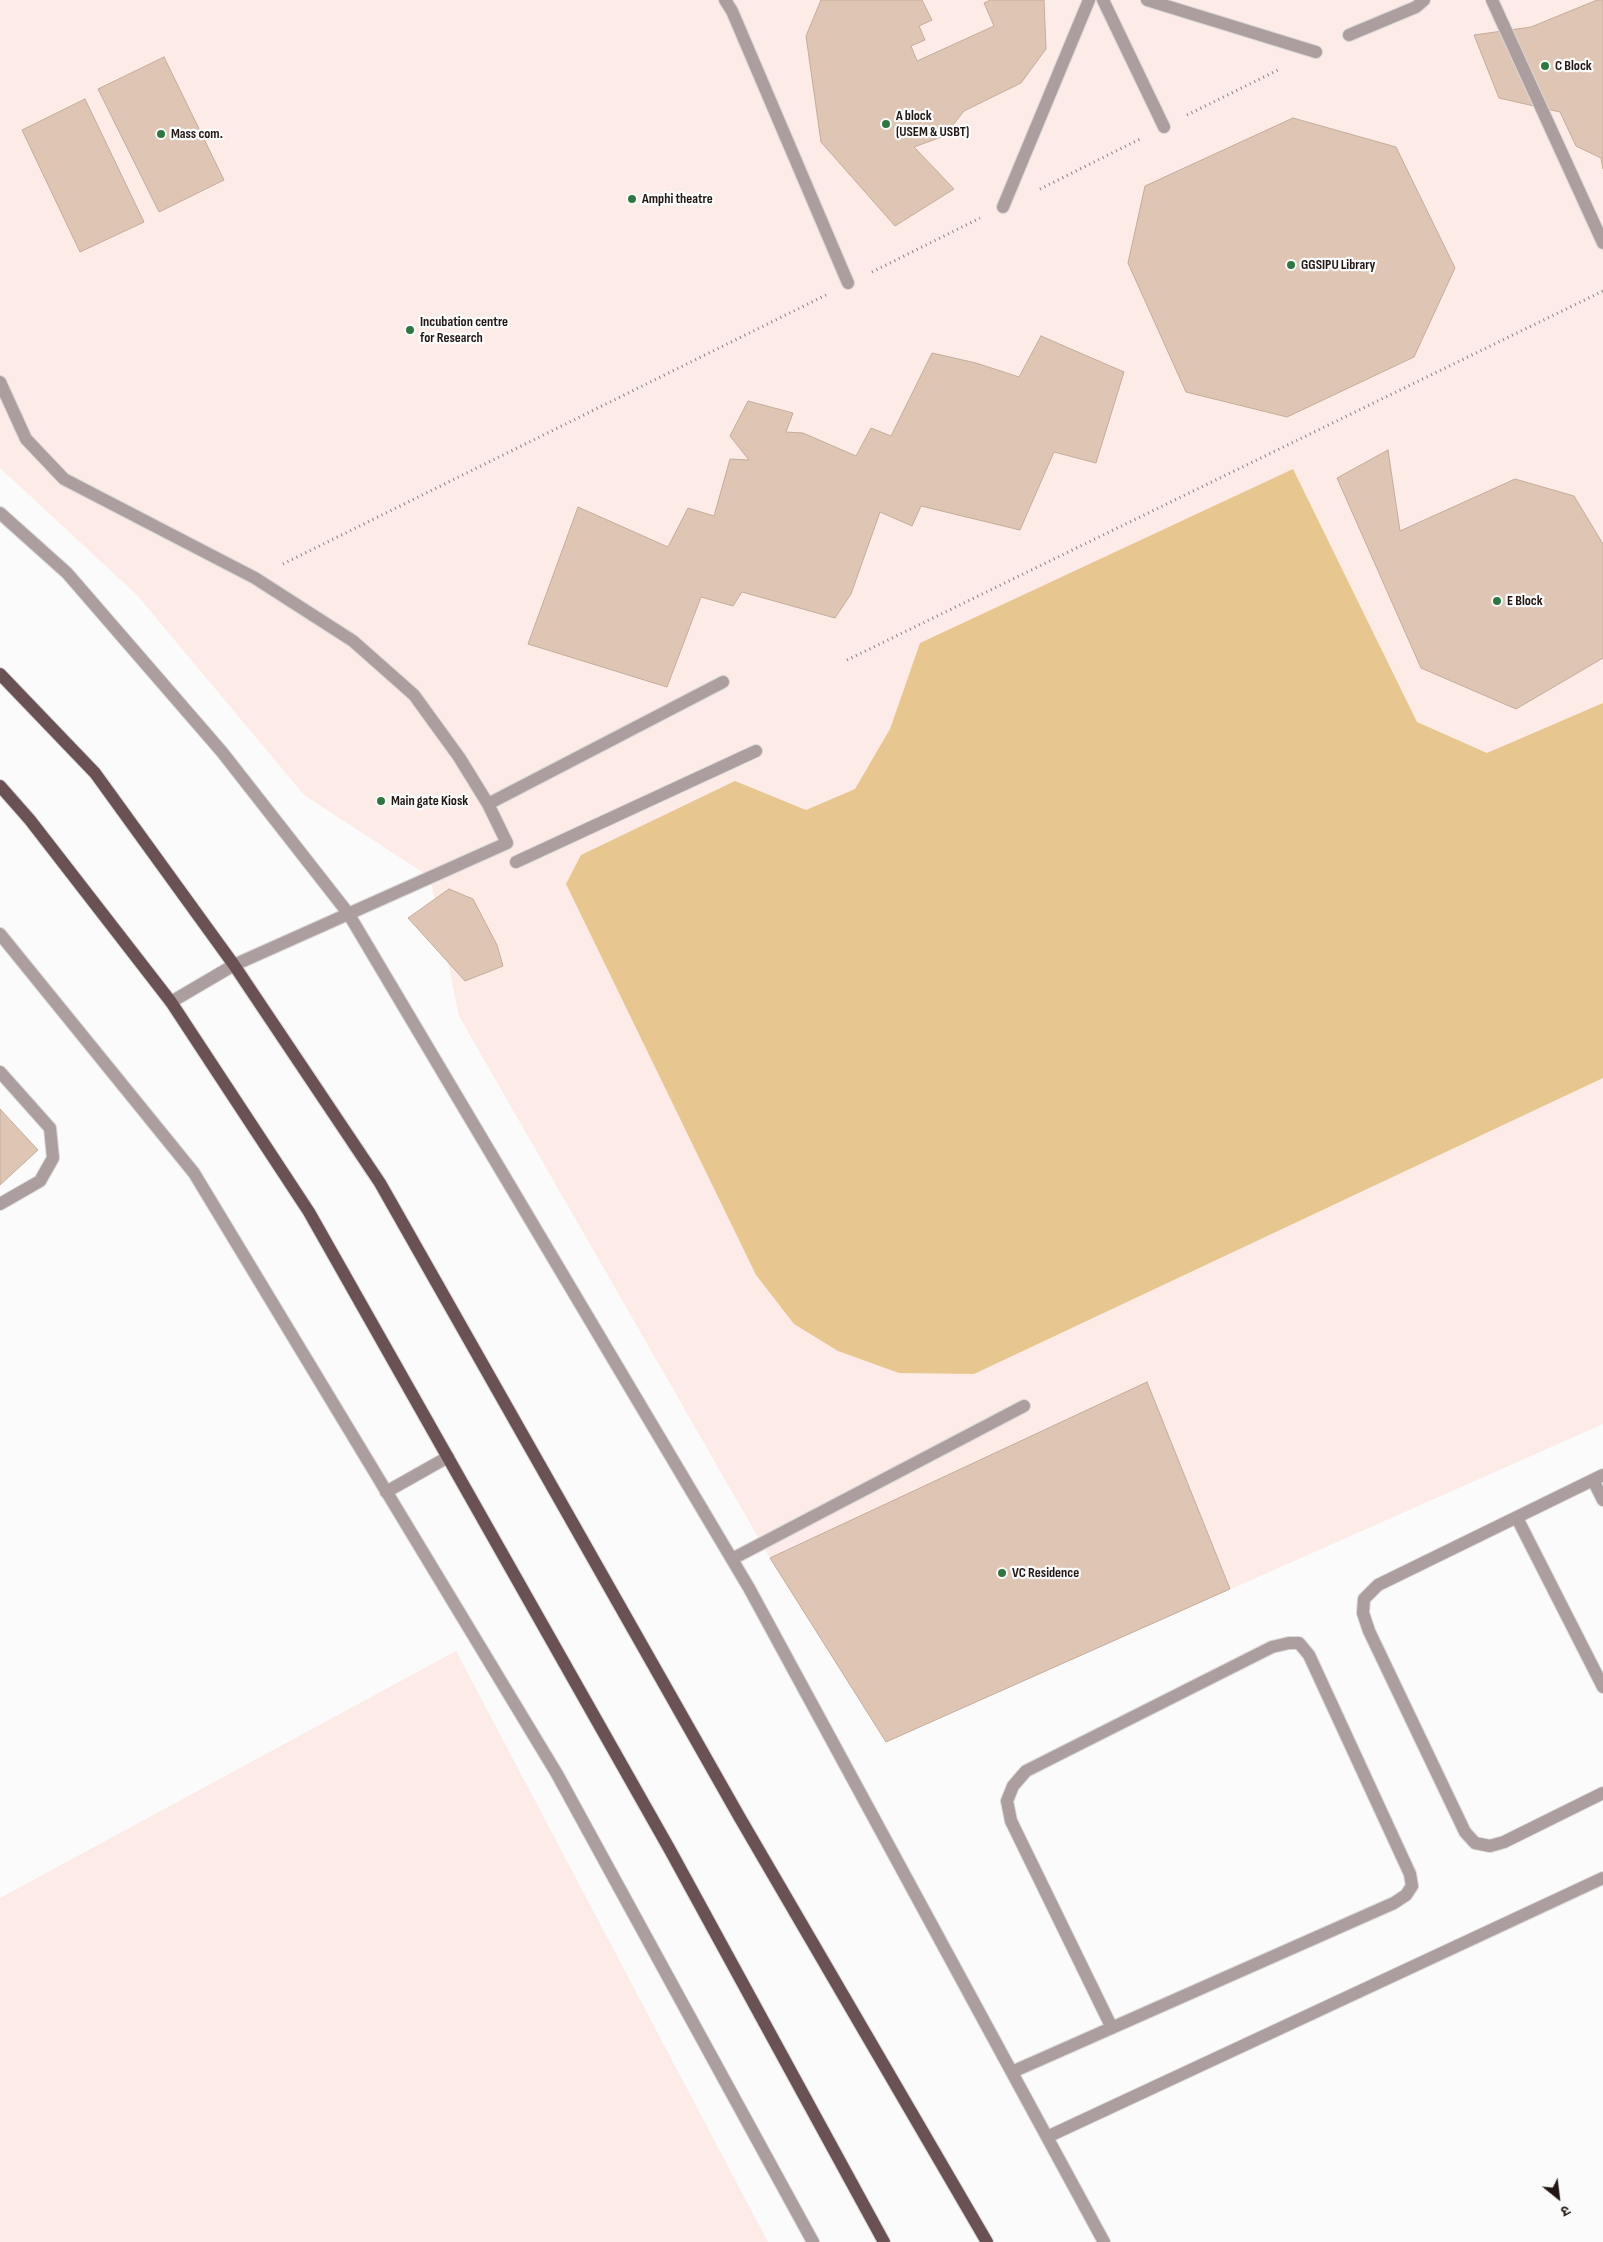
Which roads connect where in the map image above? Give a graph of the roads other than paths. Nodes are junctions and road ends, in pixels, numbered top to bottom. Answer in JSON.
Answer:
{"nodes":[{"id":1,"x":726,"y":0,"type":"edge"},
{"id":2,"x":1089,"y":0,"type":"edge"},
{"id":3,"x":1103,"y":0,"type":"edge"},
{"id":4,"x":1147,"y":0,"type":"edge"},
{"id":5,"x":1424,"y":0,"type":"edge"},
{"id":6,"x":1492,"y":0,"type":"edge"},
{"id":7,"x":1349,"y":35,"type":"dead end"},
{"id":8,"x":1316,"y":52,"type":"road end"},
{"id":9,"x":1164,"y":127,"type":"road end"},
{"id":10,"x":1003,"y":207,"type":"road end"},
{"id":11,"x":1603,"y":243,"type":"edge"},
{"id":12,"x":848,"y":284,"type":"road end"},
{"id":13,"x":0,"y":382,"type":"edge"},
{"id":14,"x":0,"y":513,"type":"edge"},
{"id":15,"x":0,"y":674,"type":"edge"},
{"id":16,"x":723,"y":682,"type":"dead end"},
{"id":17,"x":756,"y":751,"type":"dead end"},
{"id":18,"x":0,"y":786,"type":"edge"},
{"id":19,"x":488,"y":804,"type":"junction"},
{"id":20,"x":516,"y":862,"type":"dead end"},
{"id":21,"x":348,"y":913,"type":"junction"},
{"id":22,"x":0,"y":934,"type":"edge"},
{"id":23,"x":234,"y":965,"type":"junction"},
{"id":24,"x":171,"y":1002,"type":"junction"},
{"id":25,"x":0,"y":1072,"type":"edge"},
{"id":26,"x":0,"y":1204,"type":"edge"},
{"id":27,"x":1024,"y":1406,"type":"dead end"},
{"id":28,"x":448,"y":1457,"type":"junction"},
{"id":29,"x":1598,"y":1478,"type":"edge"},
{"id":30,"x":386,"y":1492,"type":"junction"},
{"id":31,"x":1603,"y":1500,"type":"edge"},
{"id":32,"x":1517,"y":1518,"type":"junction"},
{"id":33,"x":732,"y":1559,"type":"junction"},
{"id":34,"x":1603,"y":1687,"type":"edge"},
{"id":35,"x":1603,"y":1793,"type":"edge"},
{"id":36,"x":1603,"y":1878,"type":"edge"},
{"id":37,"x":1112,"y":2028,"type":"junction"},
{"id":38,"x":1012,"y":2072,"type":"junction"},
{"id":39,"x":1047,"y":2137,"type":"junction"},
{"id":40,"x":813,"y":2242,"type":"edge"},
{"id":41,"x":884,"y":2242,"type":"edge"},
{"id":42,"x":987,"y":2242,"type":"edge"},
{"id":43,"x":1104,"y":2242,"type":"edge"}],
"edges":[{"from":1,"to":12,"type":"street"},
{"from":2,"to":10,"type":"street"},
{"from":3,"to":9,"type":"street"},
{"from":4,"to":8,"type":"street"},
{"from":5,"to":7,"type":"street"},
{"from":6,"to":11,"type":"street"},
{"from":13,"to":19,"type":"street"},
{"from":14,"to":21,"type":"street"},
{"from":15,"to":23,"type":"main road"},
{"from":16,"to":19,"type":"street"},
{"from":17,"to":20,"type":"street"},
{"from":18,"to":24,"type":"main road"},
{"from":19,"to":21,"type":"street"},
{"from":21,"to":23,"type":"street"},
{"from":21,"to":33,"type":"street"},
{"from":22,"to":30,"type":"street"},
{"from":23,"to":24,"type":"street"},
{"from":23,"to":42,"type":"main road"},
{"from":24,"to":28,"type":"main road"},
{"from":25,"to":26,"type":"street"},
{"from":27,"to":33,"type":"street"},
{"from":28,"to":30,"type":"street"},
{"from":28,"to":41,"type":"main road"},
{"from":29,"to":31,"type":"street"},
{"from":29,"to":32,"type":"street"},
{"from":30,"to":40,"type":"street"},
{"from":32,"to":34,"type":"street"},
{"from":32,"to":35,"type":"street"},
{"from":33,"to":38,"type":"street"},
{"from":36,"to":39,"type":"street"},
{"from":37,"to":37,"type":"street"},
{"from":37,"to":38,"type":"street"},
{"from":38,"to":39,"type":"street"},
{"from":39,"to":43,"type":"street"}]}
